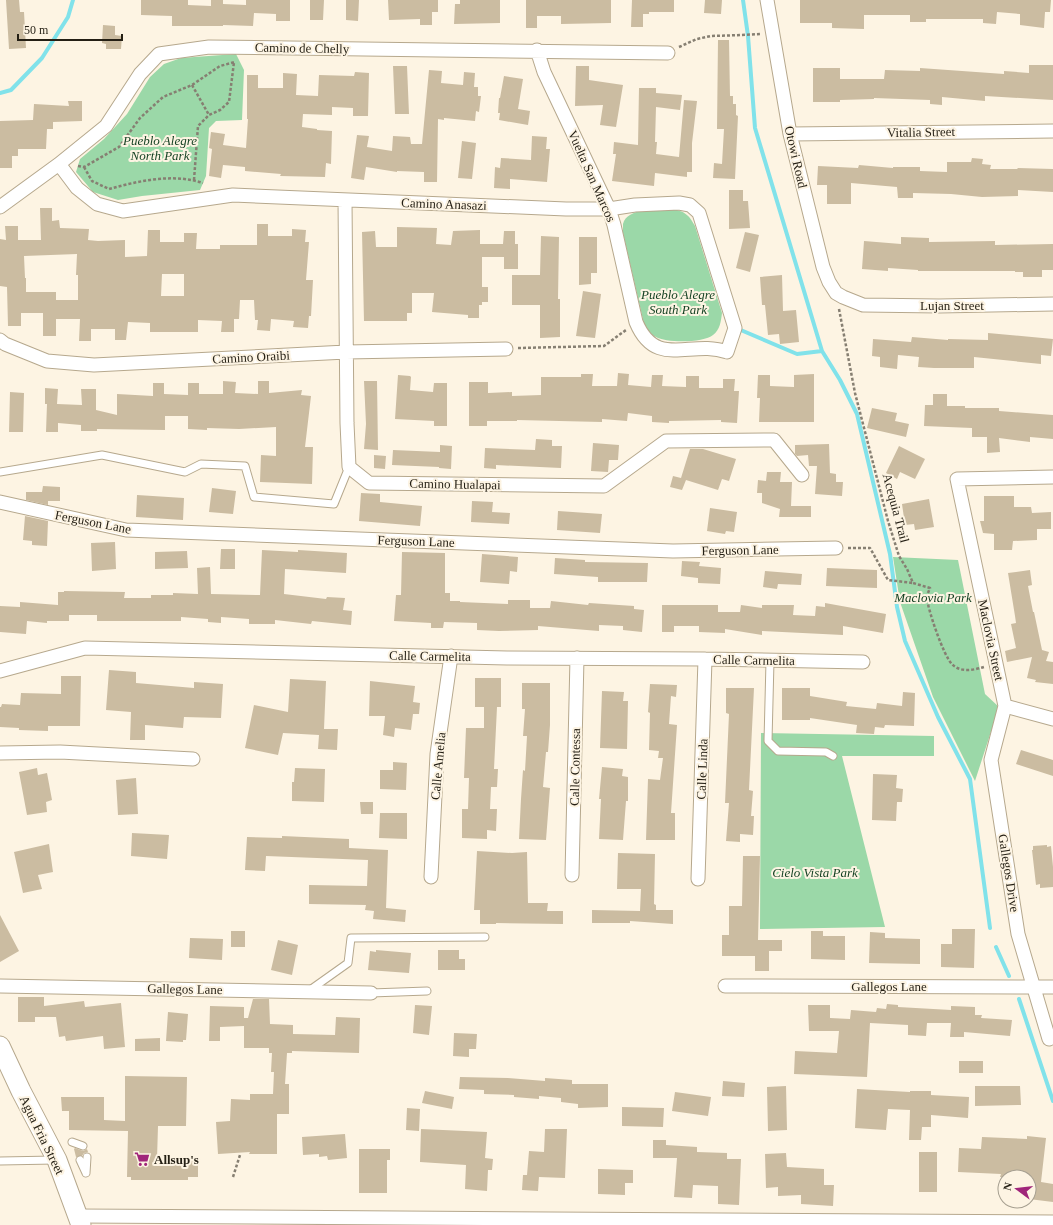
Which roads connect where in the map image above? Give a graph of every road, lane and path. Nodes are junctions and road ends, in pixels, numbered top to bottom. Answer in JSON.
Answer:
{"nodes":[{"id":1,"x":767,"y":0,"type":"edge"},
{"id":2,"x":764,"y":33,"type":"dead end"},
{"id":3,"x":537,"y":50,"type":"junction"},
{"id":4,"x":668,"y":53,"type":"joint"},
{"id":5,"x":242,"y":60,"type":"dead end"},
{"id":6,"x":234,"y":62,"type":"junction"},
{"id":7,"x":192,"y":85,"type":"junction"},
{"id":8,"x":209,"y":115,"type":"junction"},
{"id":9,"x":1053,"y":131,"type":"edge"},
{"id":10,"x":790,"y":134,"type":"junction"},
{"id":11,"x":59,"y":164,"type":"junction"},
{"id":12,"x":84,"y":167,"type":"junction"},
{"id":13,"x":194,"y":180,"type":"junction"},
{"id":14,"x":203,"y":183,"type":"dead end"},
{"id":15,"x":345,"y":200,"type":"junction"},
{"id":16,"x":0,"y":207,"type":"edge"},
{"id":17,"x":609,"y":209,"type":"junction"},
{"id":18,"x":836,"y":293,"type":"junction"},
{"id":19,"x":1053,"y":304,"type":"edge"},
{"id":20,"x":636,"y":322,"type":"junction"},
{"id":21,"x":0,"y":340,"type":"edge"},
{"id":22,"x":506,"y":349,"type":"joint"},
{"id":23,"x":346,"y":352,"type":"junction"},
{"id":24,"x":727,"y":352,"type":"joint"},
{"id":25,"x":349,"y":466,"type":"junction"},
{"id":26,"x":0,"y":472,"type":"edge"},
{"id":27,"x":802,"y":475,"type":"dead end"},
{"id":28,"x":1053,"y":477,"type":"edge"},
{"id":29,"x":0,"y":502,"type":"edge"},
{"id":30,"x":836,"y":548,"type":"joint"},
{"id":31,"x":913,"y":583,"type":"junction"},
{"id":32,"x":451,"y":656,"type":"junction"},
{"id":33,"x":577,"y":658,"type":"junction"},
{"id":34,"x":705,"y":659,"type":"junction"},
{"id":35,"x":770,"y":661,"type":"junction"},
{"id":36,"x":863,"y":662,"type":"dead end"},
{"id":37,"x":996,"y":664,"type":"junction"},
{"id":38,"x":0,"y":671,"type":"edge"},
{"id":39,"x":1005,"y":706,"type":"junction"},
{"id":40,"x":1053,"y":719,"type":"edge"},
{"id":41,"x":0,"y":753,"type":"edge"},
{"id":42,"x":833,"y":756,"type":"dead end"},
{"id":43,"x":193,"y":759,"type":"dead end"},
{"id":44,"x":572,"y":875,"type":"dead end"},
{"id":45,"x":431,"y":877,"type":"dead end"},
{"id":46,"x":698,"y":879,"type":"dead end"},
{"id":47,"x":485,"y":937,"type":"dead end"},
{"id":48,"x":0,"y":986,"type":"edge"},
{"id":49,"x":725,"y":986,"type":"dead end"},
{"id":50,"x":1034,"y":986,"type":"junction"},
{"id":51,"x":1053,"y":987,"type":"edge"},
{"id":52,"x":427,"y":990,"type":"dead end"},
{"id":53,"x":308,"y":992,"type":"junction"},
{"id":54,"x":371,"y":993,"type":"joint"},
{"id":55,"x":1049,"y":1039,"type":"dead end"},
{"id":56,"x":1,"y":1051,"type":"edge"},
{"id":57,"x":240,"y":1155,"type":"dead end"},
{"id":58,"x":57,"y":1160,"type":"junction"},
{"id":59,"x":0,"y":1161,"type":"edge"},
{"id":60,"x":233,"y":1177,"type":"dead end"},
{"id":61,"x":79,"y":1220,"type":"edge"},
{"id":62,"x":1053,"y":1222,"type":"edge"}],
"edges":[{"from":1,"to":10,"type":"street","name":"Otowi Road"},
{"from":2,"to":4,"type":"path"},
{"from":3,"to":4,"type":"street","name":"Camino de Chelly"},
{"from":3,"to":11,"type":"street","name":"Camino de Chelly"},
{"from":3,"to":17,"type":"street","name":"Vuelta San Marcos"},
{"from":5,"to":6,"type":"path"},
{"from":6,"to":7,"type":"path"},
{"from":6,"to":8,"type":"path"},
{"from":7,"to":8,"type":"path"},
{"from":7,"to":12,"type":"path"},
{"from":8,"to":13,"type":"path"},
{"from":9,"to":10,"type":"street","name":"Vitalia Street"},
{"from":10,"to":18,"type":"street","name":"Otowi Road"},
{"from":11,"to":12,"type":"path"},
{"from":11,"to":15,"type":"street","name":"Camino Anasazi"},
{"from":11,"to":16,"type":"street","name":"Camino de Chelly"},
{"from":12,"to":13,"type":"path"},
{"from":13,"to":14,"type":"path"},
{"from":15,"to":17,"type":"street","name":"Camino Anasazi"},
{"from":15,"to":23,"type":"street"},
{"from":17,"to":20,"type":"street","name":"Vuelta San Marcos"},
{"from":17,"to":24,"type":"street","name":"Camino Anasazi"},
{"from":18,"to":19,"type":"street","name":"Lujan Street"},
{"from":18,"to":31,"type":"path","name":"Acequia Trail"},
{"from":20,"to":22,"type":"path"},
{"from":20,"to":24,"type":"street","name":"Vuelta San Marcos"},
{"from":21,"to":23,"type":"street","name":"Camino Oraibi"},
{"from":22,"to":23,"type":"street","name":"Camino Oraibi"},
{"from":23,"to":25,"type":"street"},
{"from":25,"to":26,"type":"lane"},
{"from":25,"to":27,"type":"street","name":"Camino Hualapai"},
{"from":28,"to":37,"type":"street","name":"Maclovia Street"},
{"from":29,"to":30,"type":"street","name":"Ferguson Lane"},
{"from":30,"to":31,"type":"path"},
{"from":31,"to":37,"type":"path"},
{"from":32,"to":33,"type":"street","name":"Calle Carmelita"},
{"from":32,"to":38,"type":"street","name":"Calle Carmelita"},
{"from":32,"to":45,"type":"street","name":"Calle Amelia"},
{"from":33,"to":34,"type":"street","name":"Calle Carmelita"},
{"from":33,"to":44,"type":"street","name":"Calle Contessa"},
{"from":34,"to":35,"type":"street","name":"Calle Carmelita"},
{"from":34,"to":46,"type":"street","name":"Calle Linda"},
{"from":35,"to":36,"type":"street","name":"Calle Carmelita"},
{"from":35,"to":42,"type":"lane"},
{"from":37,"to":39,"type":"street","name":"Maclovia Street"},
{"from":39,"to":40,"type":"street"},
{"from":39,"to":50,"type":"street","name":"Gallegos Drive"},
{"from":41,"to":43,"type":"street"},
{"from":47,"to":53,"type":"lane"},
{"from":48,"to":53,"type":"street","name":"Gallegos Lane"},
{"from":49,"to":50,"type":"street","name":"Gallegos Lane"},
{"from":50,"to":51,"type":"street","name":"Gallegos Lane"},
{"from":50,"to":55,"type":"street","name":"Gallegos Drive"},
{"from":52,"to":54,"type":"lane"},
{"from":53,"to":54,"type":"street","name":"Gallegos Lane"},
{"from":56,"to":58,"type":"street","name":"Agua Fria Street"},
{"from":57,"to":60,"type":"path"},
{"from":58,"to":59,"type":"lane"},
{"from":58,"to":61,"type":"street","name":"Agua Fria Street"},
{"from":61,"to":62,"type":"street"}]}
